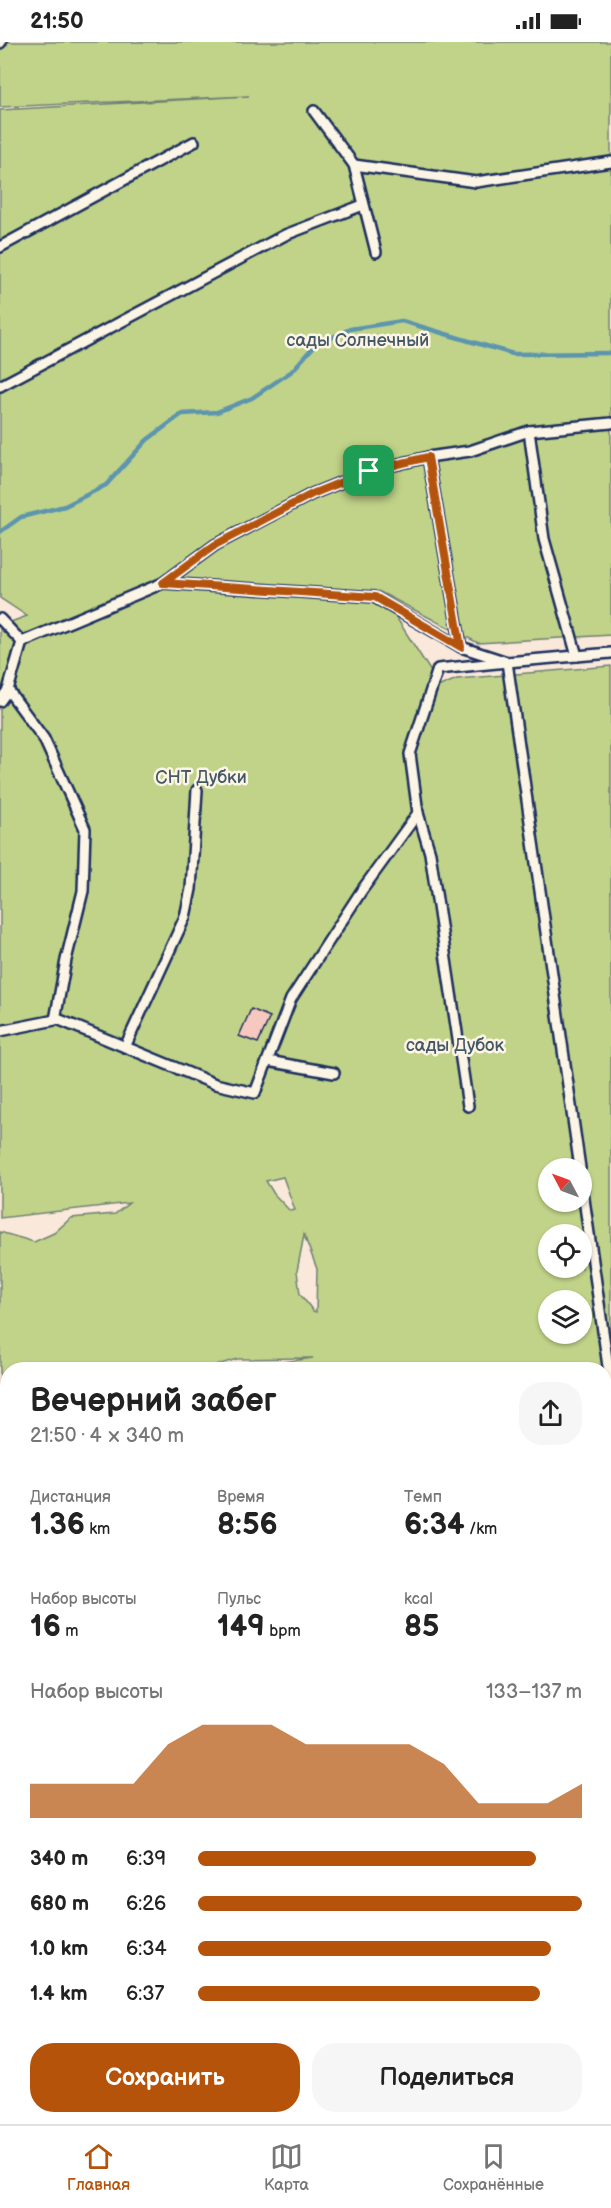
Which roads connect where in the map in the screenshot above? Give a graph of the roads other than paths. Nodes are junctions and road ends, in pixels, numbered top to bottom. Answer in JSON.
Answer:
{"nodes":[{"id":1,"x":314,"y":111,"type":"dead end"},
{"id":2,"x":194,"y":142,"type":"dead end"},
{"id":3,"x":611,"y":162,"type":"edge"},
{"id":4,"x":354,"y":165,"type":"junction"},
{"id":5,"x":363,"y":205,"type":"junction"},
{"id":6,"x":0,"y":247,"type":"edge"},
{"id":7,"x":376,"y":252,"type":"dead end"},
{"id":8,"x":0,"y":386,"type":"edge"},
{"id":9,"x":611,"y":423,"type":"edge"},
{"id":10,"x":529,"y":431,"type":"junction"},
{"id":11,"x":428,"y":457,"type":"junction"},
{"id":12,"x":163,"y":583,"type":"junction"},
{"id":13,"x":0,"y":619,"type":"edge"},
{"id":14,"x":22,"y":642,"type":"junction"},
{"id":15,"x":461,"y":647,"type":"junction"},
{"id":16,"x":611,"y":653,"type":"edge"},
{"id":17,"x":577,"y":656,"type":"junction"},
{"id":18,"x":507,"y":662,"type":"junction"},
{"id":19,"x":8,"y":690,"type":"junction"},
{"id":20,"x":0,"y":701,"type":"edge"},
{"id":21,"x":197,"y":790,"type":"dead end"},
{"id":22,"x":418,"y":813,"type":"junction"},
{"id":23,"x":55,"y":1018,"type":"junction"},
{"id":24,"x":0,"y":1031,"type":"edge"},
{"id":25,"x":125,"y":1047,"type":"junction"},
{"id":26,"x":268,"y":1061,"type":"junction"},
{"id":27,"x":334,"y":1073,"type":"dead end"},
{"id":28,"x":468,"y":1106,"type":"dead end"},
{"id":29,"x":579,"y":1158,"type":"edge"},
{"id":30,"x":586,"y":1212,"type":"edge"},
{"id":31,"x":607,"y":1362,"type":"edge"}],
"edges":[{"from":1,"to":4,"type":"lane"},
{"from":2,"to":6,"type":"lane"},
{"from":3,"to":4,"type":"lane"},
{"from":4,"to":5,"type":"lane"},
{"from":5,"to":7,"type":"lane"},
{"from":5,"to":8,"type":"lane"},
{"from":9,"to":10,"type":"lane"},
{"from":10,"to":11,"type":"lane"},
{"from":10,"to":17,"type":"lane"},
{"from":11,"to":12,"type":"lane"},
{"from":11,"to":15,"type":"lane"},
{"from":12,"to":14,"type":"lane"},
{"from":12,"to":15,"type":"lane"},
{"from":13,"to":14,"type":"lane"},
{"from":14,"to":19,"type":"lane"},
{"from":15,"to":18,"type":"lane"},
{"from":16,"to":17,"type":"lane"},
{"from":17,"to":18,"type":"lane"},
{"from":18,"to":22,"type":"lane"},
{"from":18,"to":29,"type":"lane"},
{"from":19,"to":20,"type":"lane"},
{"from":19,"to":23,"type":"lane"},
{"from":21,"to":25,"type":"lane"},
{"from":22,"to":26,"type":"lane"},
{"from":22,"to":28,"type":"lane"},
{"from":23,"to":24,"type":"lane"},
{"from":23,"to":25,"type":"lane"},
{"from":25,"to":26,"type":"lane"},
{"from":26,"to":27,"type":"lane"},
{"from":30,"to":31,"type":"lane"}]}
